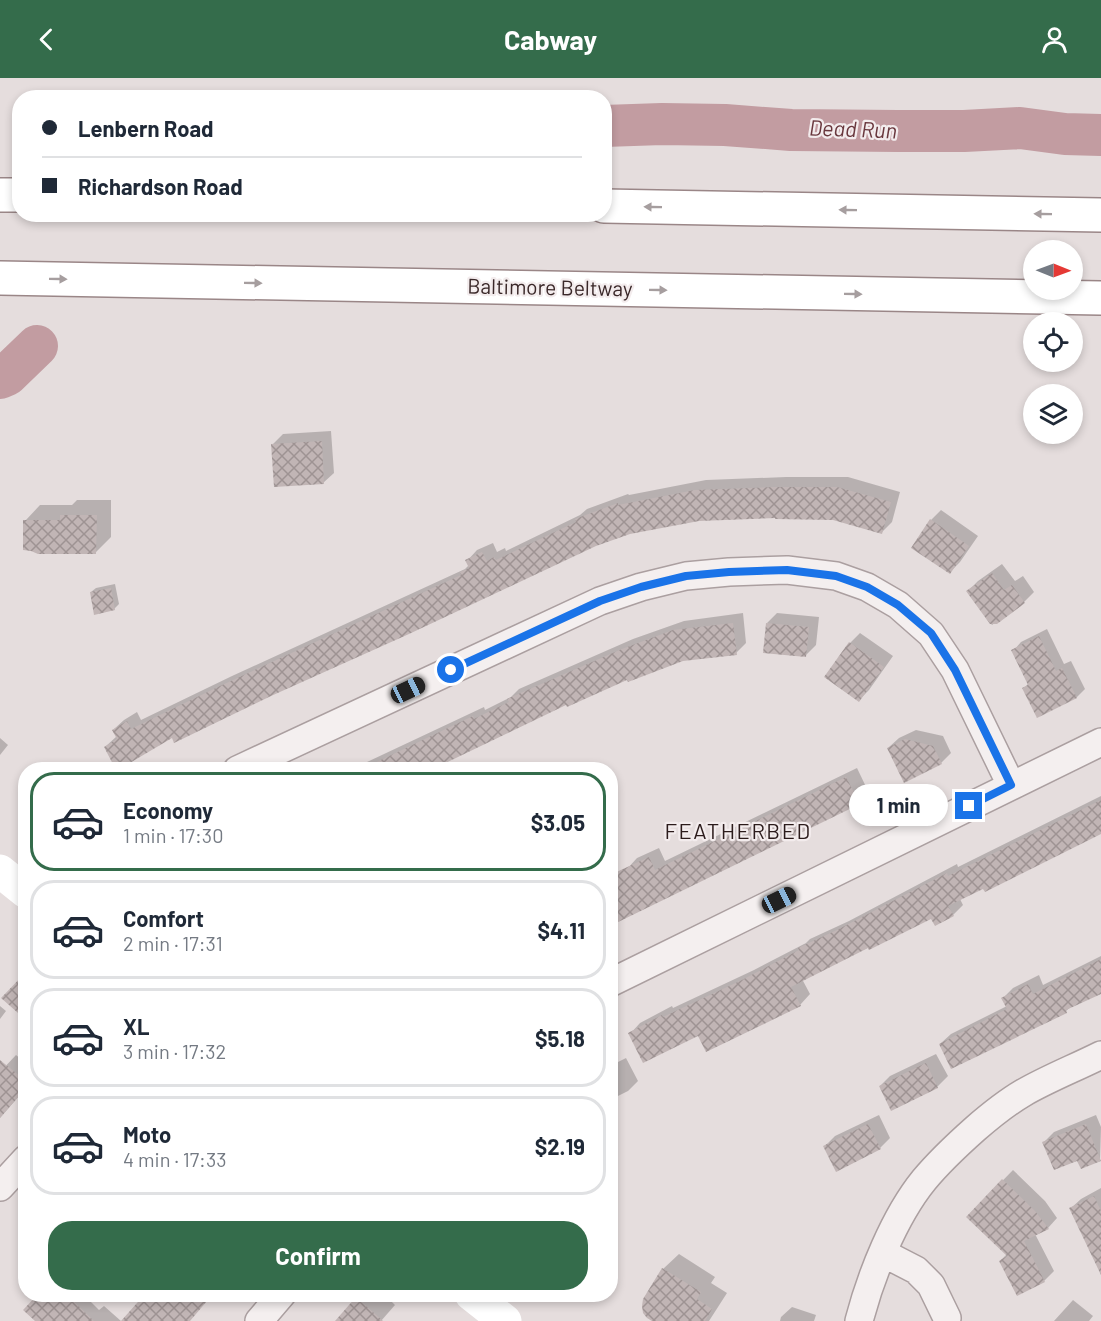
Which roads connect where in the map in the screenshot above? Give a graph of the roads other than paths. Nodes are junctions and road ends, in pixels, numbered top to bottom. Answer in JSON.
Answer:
{"nodes":[{"id":1,"x":612,"y":206,"type":"edge"},
{"id":2,"x":1101,"y":215,"type":"edge"},
{"id":3,"x":0,"y":278,"type":"edge"},
{"id":4,"x":1101,"y":298,"type":"edge"},
{"id":5,"x":1101,"y":742,"type":"edge"},
{"id":6,"x":254,"y":762,"type":"edge"},
{"id":7,"x":1011,"y":785,"type":"junction"},
{"id":8,"x":0,"y":871,"type":"edge"},
{"id":9,"x":18,"y":886,"type":"edge"},
{"id":10,"x":618,"y":979,"type":"edge"},
{"id":11,"x":1101,"y":1055,"type":"edge"},
{"id":12,"x":18,"y":1168,"type":"edge"},
{"id":13,"x":0,"y":1187,"type":"edge"},
{"id":14,"x":883,"y":1253,"type":"junction"},
{"id":15,"x":275,"y":1302,"type":"edge"},
{"id":16,"x":481,"y":1302,"type":"edge"},
{"id":17,"x":947,"y":1318,"type":"dead end"},
{"id":18,"x":259,"y":1321,"type":"edge"},
{"id":19,"x":505,"y":1321,"type":"edge"},
{"id":20,"x":859,"y":1321,"type":"edge"}],
"edges":[{"from":2,"to":1,"type":"main road","one_way":true},
{"from":3,"to":4,"type":"main road","name":"Baltimore Beltway","one_way":true},
{"from":5,"to":7,"type":"street"},
{"from":6,"to":7,"type":"street"},
{"from":7,"to":10,"type":"street"},
{"from":8,"to":9,"type":"main road"},
{"from":11,"to":14,"type":"street"},
{"from":12,"to":13,"type":"street"},
{"from":14,"to":17,"type":"street"},
{"from":14,"to":20,"type":"street"},
{"from":15,"to":18,"type":"street"},
{"from":16,"to":19,"type":"main road"}]}
